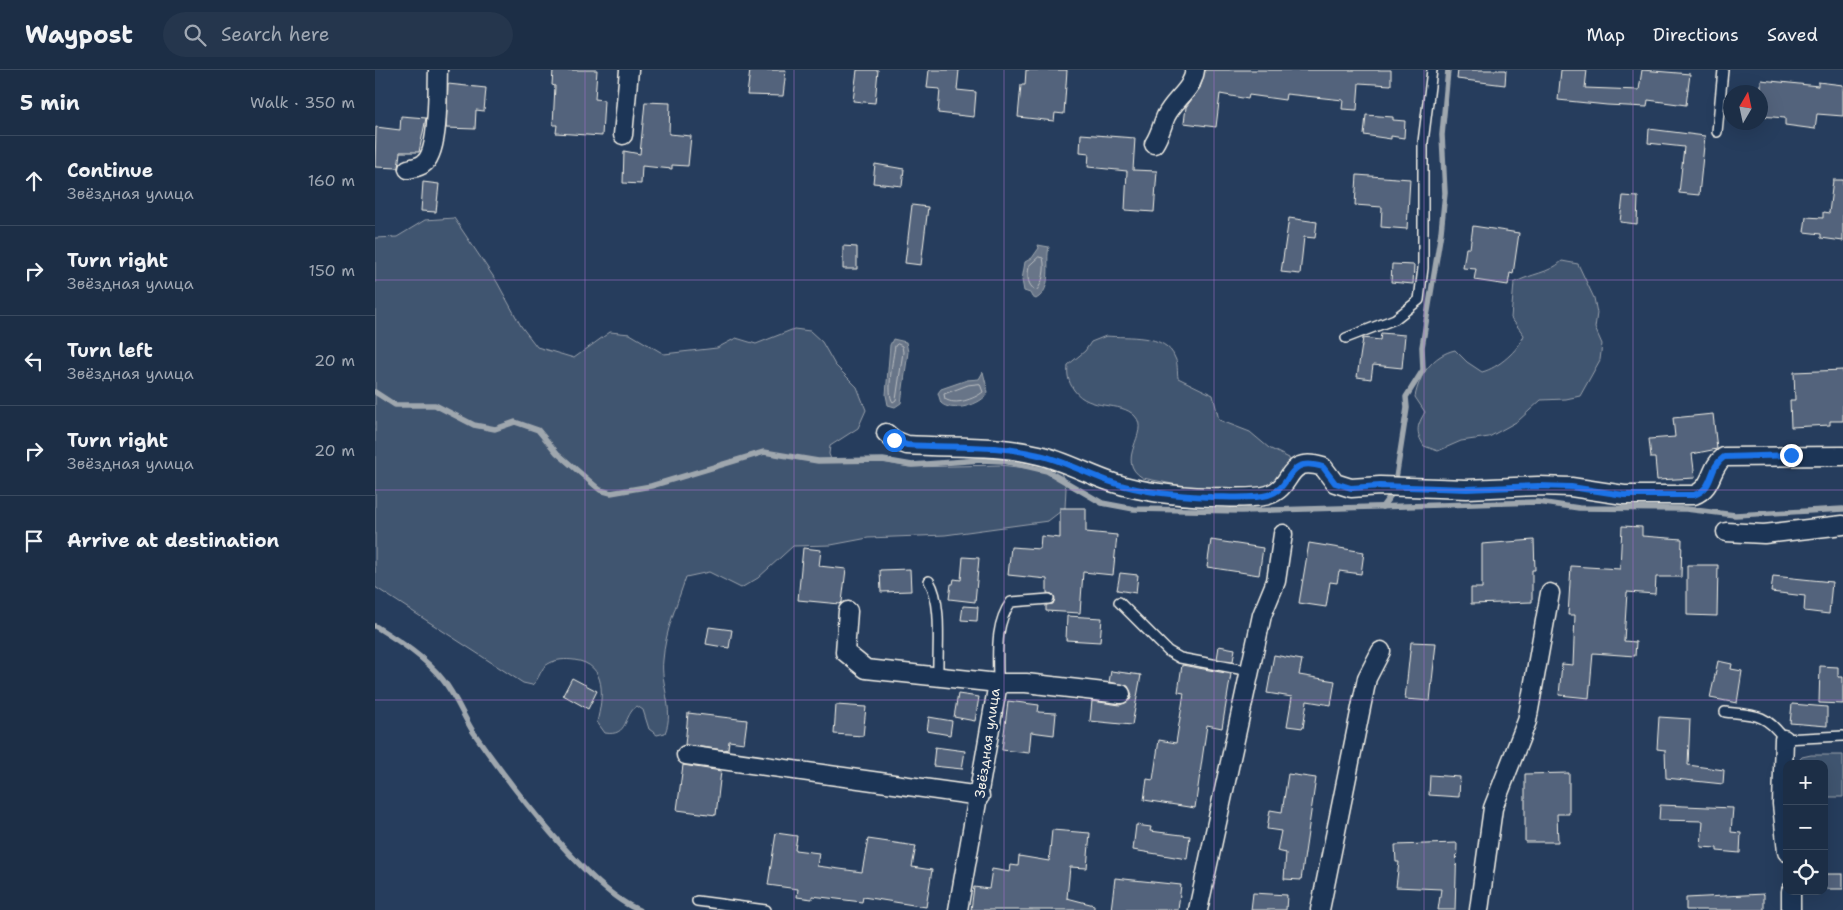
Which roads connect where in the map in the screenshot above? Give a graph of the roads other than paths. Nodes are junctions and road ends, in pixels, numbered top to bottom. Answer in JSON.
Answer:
{"nodes":[{"id":1,"x":438,"y":70,"type":"edge"},
{"id":2,"x":629,"y":70,"type":"edge"},
{"id":3,"x":1195,"y":70,"type":"edge"},
{"id":4,"x":1432,"y":70,"type":"edge"},
{"id":5,"x":1723,"y":70,"type":"edge"},
{"id":6,"x":1717,"y":132,"type":"dead end"},
{"id":7,"x":623,"y":135,"type":"dead end"},
{"id":8,"x":1154,"y":144,"type":"dead end"},
{"id":9,"x":408,"y":169,"type":"dead end"},
{"id":10,"x":1346,"y":338,"type":"dead end"},
{"id":11,"x":886,"y":433,"type":"dead end"},
{"id":12,"x":1843,"y":456,"type":"edge"},
{"id":13,"x":1843,"y":525,"type":"edge"},
{"id":14,"x":1726,"y":532,"type":"dead end"},
{"id":15,"x":1283,"y":534,"type":"dead end"},
{"id":16,"x":929,"y":581,"type":"dead end"},
{"id":17,"x":1550,"y":593,"type":"dead end"},
{"id":18,"x":1049,"y":599,"type":"dead end"},
{"id":19,"x":1119,"y":602,"type":"dead end"},
{"id":20,"x":848,"y":611,"type":"dead end"},
{"id":21,"x":1381,"y":651,"type":"dead end"},
{"id":22,"x":1250,"y":671,"type":"junction"},
{"id":23,"x":938,"y":677,"type":"junction"},
{"id":24,"x":998,"y":683,"type":"junction"},
{"id":25,"x":1121,"y":694,"type":"dead end"},
{"id":26,"x":1725,"y":712,"type":"dead end"},
{"id":27,"x":1843,"y":736,"type":"edge"},
{"id":28,"x":1784,"y":739,"type":"junction"},
{"id":29,"x":686,"y":755,"type":"dead end"},
{"id":30,"x":980,"y":796,"type":"junction"},
{"id":31,"x":1787,"y":850,"type":"edge"},
{"id":32,"x":1791,"y":895,"type":"edge"},
{"id":33,"x":697,"y":901,"type":"dead end"},
{"id":34,"x":766,"y":910,"type":"edge"},
{"id":35,"x":958,"y":910,"type":"edge"},
{"id":36,"x":1198,"y":910,"type":"edge"},
{"id":37,"x":1320,"y":910,"type":"edge"},
{"id":38,"x":1479,"y":910,"type":"edge"},
{"id":39,"x":1791,"y":910,"type":"edge"}],
"edges":[{"from":1,"to":9,"type":"street"},
{"from":2,"to":7,"type":"street"},
{"from":3,"to":8,"type":"street"},
{"from":4,"to":10,"type":"lane"},
{"from":5,"to":6,"type":"lane"},
{"from":11,"to":12,"type":"street"},
{"from":13,"to":14,"type":"street"},
{"from":15,"to":22,"type":"street"},
{"from":16,"to":23,"type":"lane"},
{"from":17,"to":38,"type":"street"},
{"from":18,"to":24,"type":"lane"},
{"from":19,"to":22,"type":"lane"},
{"from":20,"to":23,"type":"street","name":"Звёздная улица"},
{"from":21,"to":37,"type":"street"},
{"from":22,"to":36,"type":"street"},
{"from":23,"to":24,"type":"street","name":"Звёздная улица"},
{"from":24,"to":25,"type":"street"},
{"from":24,"to":30,"type":"street","name":"Звёздная улица"},
{"from":26,"to":28,"type":"lane"},
{"from":27,"to":28,"type":"lane"},
{"from":28,"to":31,"type":"street"},
{"from":29,"to":30,"type":"street"},
{"from":30,"to":35,"type":"street","name":"Звёздная улица"},
{"from":32,"to":39,"type":"street"},
{"from":33,"to":34,"type":"lane"}]}
